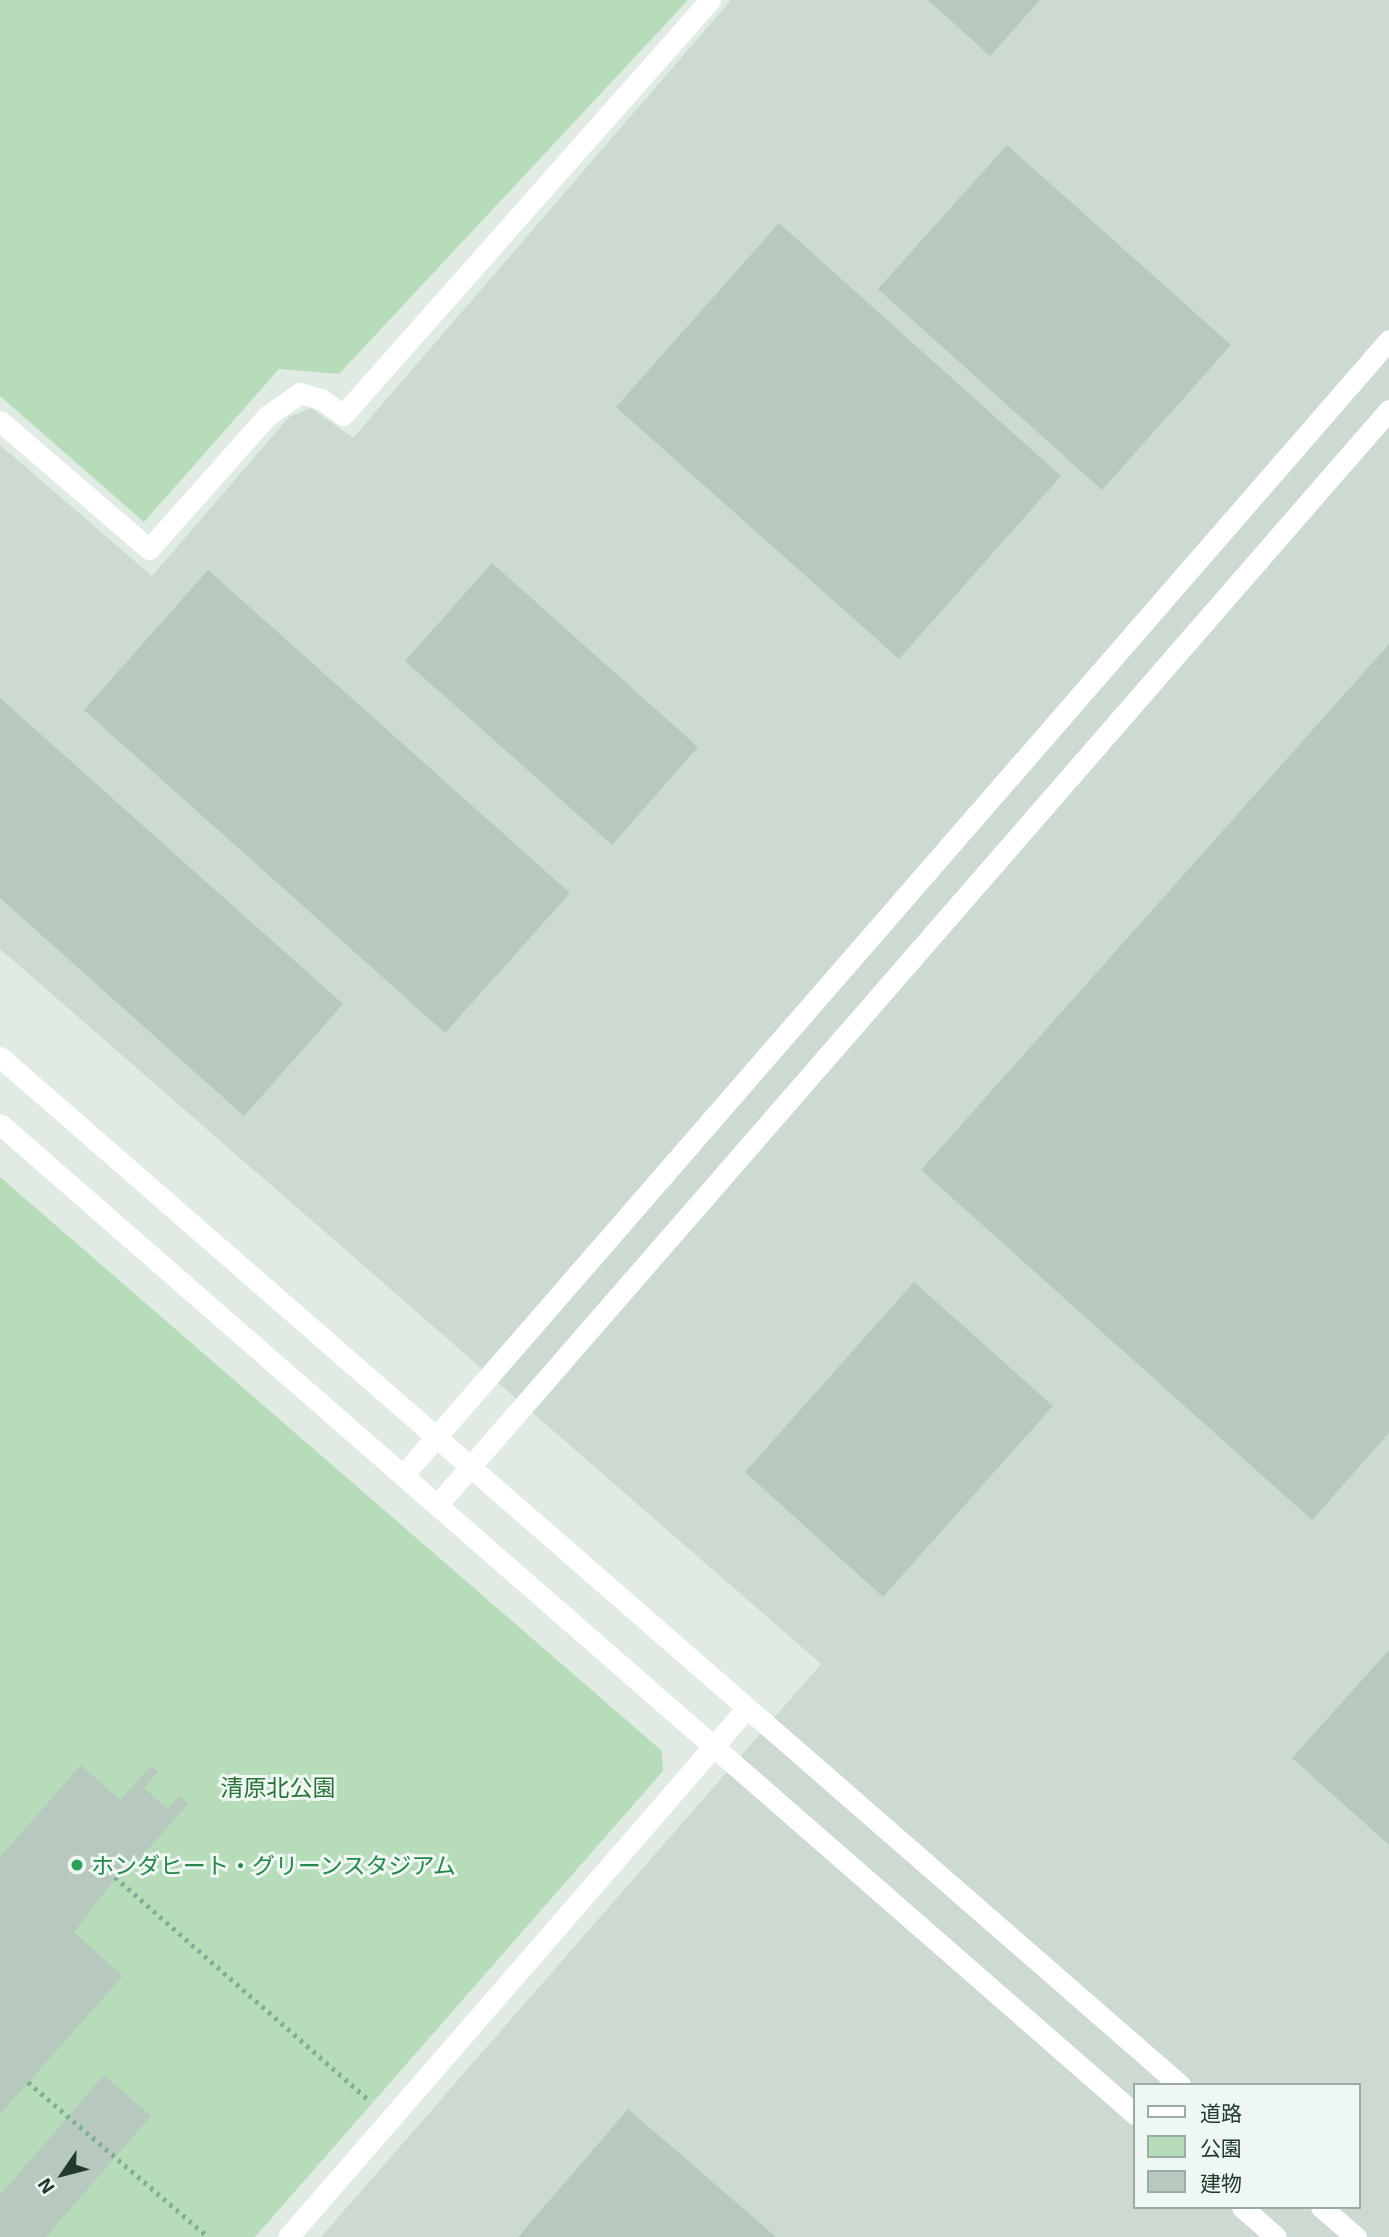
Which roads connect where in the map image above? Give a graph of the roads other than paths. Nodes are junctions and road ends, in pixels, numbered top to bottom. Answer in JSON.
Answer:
{"nodes":[{"id":1,"x":710,"y":0,"type":"edge"},
{"id":2,"x":1389,"y":340,"type":"edge"},
{"id":3,"x":1389,"y":410,"type":"edge"},
{"id":4,"x":0,"y":421,"type":"edge"},
{"id":5,"x":0,"y":1057,"type":"edge"},
{"id":6,"x":0,"y":1124,"type":"edge"},
{"id":7,"x":435,"y":1438,"type":"junction"},
{"id":8,"x":469,"y":1468,"type":"junction"},
{"id":9,"x":403,"y":1475,"type":"junction"},
{"id":10,"x":437,"y":1505,"type":"junction"},
{"id":11,"x":746,"y":1709,"type":"junction"},
{"id":12,"x":713,"y":1748,"type":"junction"},
{"id":13,"x":1178,"y":2083,"type":"edge"},
{"id":14,"x":1134,"y":2113,"type":"edge"},
{"id":15,"x":1244,"y":2209,"type":"edge"},
{"id":16,"x":1323,"y":2209,"type":"edge"},
{"id":17,"x":288,"y":2237,"type":"edge"},
{"id":18,"x":1276,"y":2237,"type":"edge"},
{"id":19,"x":1356,"y":2237,"type":"edge"}],
"edges":[{"from":1,"to":4,"type":"street"},
{"from":2,"to":7,"type":"street"},
{"from":3,"to":8,"type":"street"},
{"from":5,"to":7,"type":"street"},
{"from":6,"to":9,"type":"street"},
{"from":7,"to":8,"type":"street"},
{"from":7,"to":9,"type":"street"},
{"from":8,"to":10,"type":"street"},
{"from":8,"to":11,"type":"street"},
{"from":9,"to":10,"type":"street"},
{"from":10,"to":12,"type":"street"},
{"from":11,"to":12,"type":"street"},
{"from":11,"to":13,"type":"street"},
{"from":12,"to":14,"type":"street"},
{"from":12,"to":17,"type":"street"},
{"from":15,"to":18,"type":"street"},
{"from":16,"to":19,"type":"street"}]}
